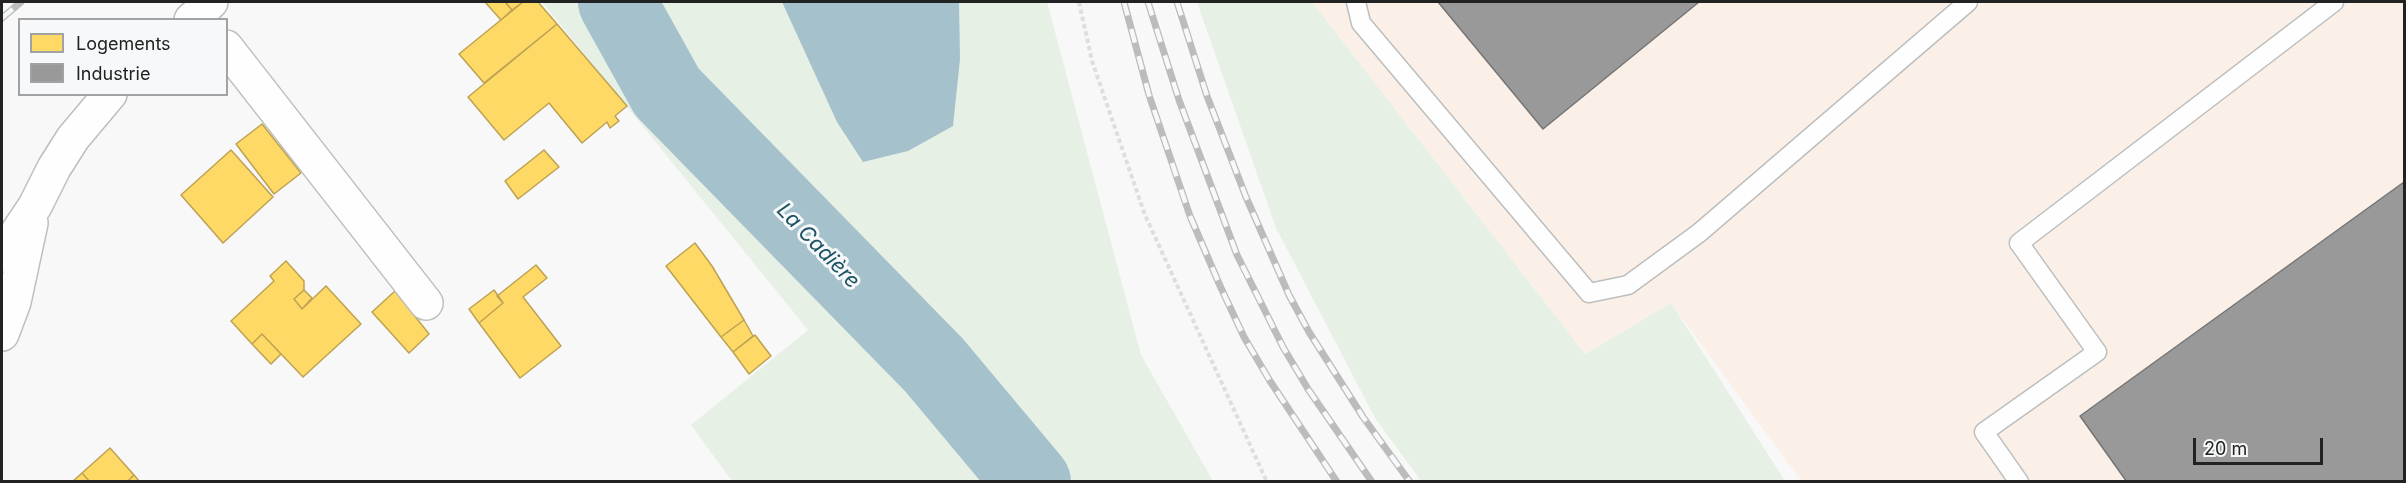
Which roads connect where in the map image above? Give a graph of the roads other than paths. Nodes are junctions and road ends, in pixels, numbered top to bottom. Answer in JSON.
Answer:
{"nodes":[{"id":1,"x":1356,"y":2,"type":"edge"},
{"id":2,"x":1968,"y":2,"type":"edge"},
{"id":3,"x":2334,"y":2,"type":"edge"},
{"id":4,"x":228,"y":50,"type":"edge"},
{"id":5,"x":108,"y":96,"type":"edge"},
{"id":6,"x":35,"y":206,"type":"junction"},
{"id":7,"x":2,"y":255,"type":"edge"},
{"id":8,"x":426,"y":303,"type":"dead end"},
{"id":9,"x":2,"y":334,"type":"edge"},
{"id":10,"x":2019,"y":482,"type":"edge"}],
"edges":[{"from":1,"to":2,"type":"lane"},
{"from":3,"to":10,"type":"lane"},
{"from":4,"to":8,"type":"street"},
{"from":5,"to":6,"type":"street"},
{"from":6,"to":7,"type":"street"},
{"from":6,"to":9,"type":"street"}]}
